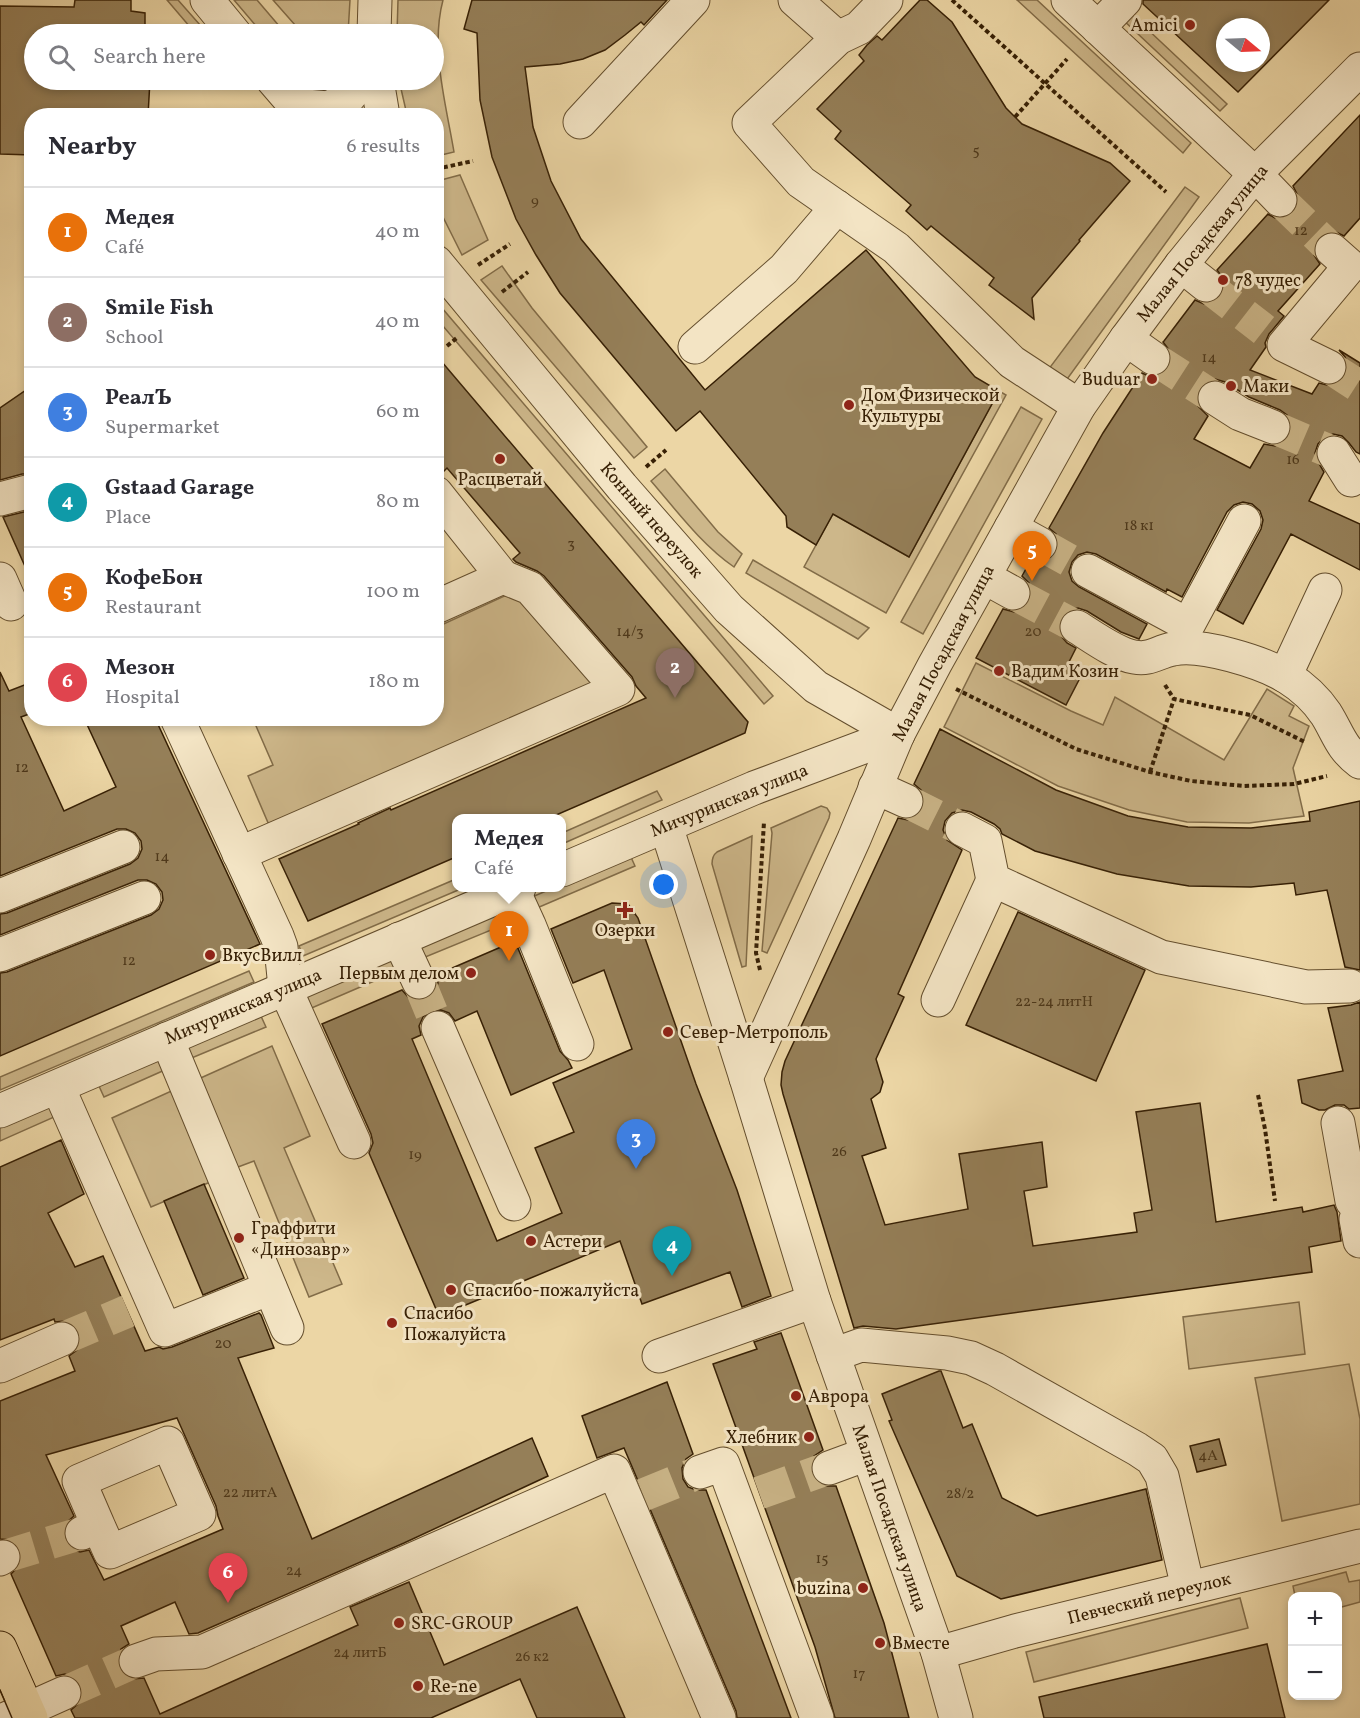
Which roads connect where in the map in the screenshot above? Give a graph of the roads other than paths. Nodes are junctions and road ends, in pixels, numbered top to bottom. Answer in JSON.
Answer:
{"nodes":[{"id":1,"x":207,"y":0,"type":"edge"},
{"id":2,"x":375,"y":0,"type":"edge"},
{"id":3,"x":693,"y":0,"type":"edge"},
{"id":4,"x":795,"y":0,"type":"edge"},
{"id":5,"x":886,"y":0,"type":"edge"},
{"id":6,"x":1068,"y":0,"type":"edge"},
{"id":7,"x":1125,"y":0,"type":"edge"},
{"id":8,"x":227,"y":24,"type":"edge"},
{"id":9,"x":374,"y":24,"type":"edge"},
{"id":10,"x":1098,"y":28,"type":"junction"},
{"id":11,"x":838,"y":38,"type":"junction"},
{"id":12,"x":1360,"y":69,"type":"edge"},
{"id":13,"x":282,"y":90,"type":"edge"},
{"id":14,"x":355,"y":90,"type":"edge"},
{"id":15,"x":379,"y":90,"type":"edge"},
{"id":16,"x":297,"y":108,"type":"edge"},
{"id":17,"x":328,"y":108,"type":"edge"},
{"id":18,"x":382,"y":108,"type":"edge"},
{"id":19,"x":580,"y":122,"type":"dead end"},
{"id":20,"x":1255,"y":174,"type":"junction"},
{"id":21,"x":1280,"y":200,"type":"tunnel mouth"},
{"id":22,"x":837,"y":207,"type":"junction"},
{"id":23,"x":1348,"y":261,"type":"edge"},
{"id":24,"x":444,"y":269,"type":"edge"},
{"id":25,"x":1126,"y":339,"type":"junction"},
{"id":26,"x":696,"y":347,"type":"dead end"},
{"id":27,"x":1152,"y":358,"type":"tunnel mouth"},
{"id":28,"x":1329,"y":367,"type":"tunnel mouth"},
{"id":29,"x":1215,"y":398,"type":"tunnel mouth"},
{"id":30,"x":1079,"y":406,"type":"junction"},
{"id":31,"x":1273,"y":427,"type":"tunnel mouth"},
{"id":32,"x":1334,"y":453,"type":"tunnel mouth"},
{"id":33,"x":1352,"y":480,"type":"dead end"},
{"id":34,"x":444,"y":503,"type":"edge"},
{"id":35,"x":1244,"y":521,"type":"dead end"},
{"id":36,"x":1011,"y":528,"type":"junction"},
{"id":37,"x":1040,"y":544,"type":"tunnel mouth"},
{"id":38,"x":1088,"y":571,"type":"tunnel mouth"},
{"id":39,"x":503,"y":577,"type":"junction"},
{"id":40,"x":984,"y":577,"type":"junction"},
{"id":41,"x":1325,"y":590,"type":"dead end"},
{"id":42,"x":1013,"y":593,"type":"tunnel mouth"},
{"id":43,"x":444,"y":603,"type":"edge"},
{"id":44,"x":1077,"y":627,"type":"tunnel mouth"},
{"id":45,"x":1285,"y":676,"type":"junction"},
{"id":46,"x":186,"y":726,"type":"edge"},
{"id":47,"x":898,"y":734,"type":"junction"},
{"id":48,"x":1360,"y":762,"type":"edge"},
{"id":49,"x":875,"y":787,"type":"junction"},
{"id":50,"x":906,"y":801,"type":"tunnel mouth"},
{"id":51,"x":666,"y":826,"type":"junction"},
{"id":52,"x":962,"y":829,"type":"tunnel mouth"},
{"id":53,"x":123,"y":847,"type":"dead end"},
{"id":54,"x":239,"y":854,"type":"junction"},
{"id":55,"x":566,"y":868,"type":"edge"},
{"id":56,"x":993,"y":880,"type":"junction"},
{"id":57,"x":509,"y":892,"type":"edge"},
{"id":58,"x":517,"y":892,"type":"edge"},
{"id":59,"x":0,"y":896,"type":"edge"},
{"id":60,"x":144,"y":898,"type":"dead end"},
{"id":61,"x":399,"y":939,"type":"junction"},
{"id":62,"x":0,"y":955,"type":"edge"},
{"id":63,"x":419,"y":982,"type":"tunnel mouth"},
{"id":64,"x":1350,"y":986,"type":"dead end"},
{"id":65,"x":285,"y":988,"type":"junction"},
{"id":66,"x":938,"y":999,"type":"dead end"},
{"id":67,"x":438,"y":1028,"type":"tunnel mouth"},
{"id":68,"x":167,"y":1039,"type":"junction"},
{"id":69,"x":577,"y":1044,"type":"dead end"},
{"id":70,"x":746,"y":1078,"type":"junction"},
{"id":71,"x":58,"y":1087,"type":"junction"},
{"id":72,"x":0,"y":1111,"type":"edge"},
{"id":73,"x":1338,"y":1123,"type":"dead end"},
{"id":74,"x":354,"y":1142,"type":"dead end"},
{"id":75,"x":514,"y":1204,"type":"dead end"},
{"id":76,"x":1356,"y":1221,"type":"edge"},
{"id":77,"x":270,"y":1288,"type":"junction"},
{"id":78,"x":814,"y":1301,"type":"junction"},
{"id":79,"x":287,"y":1328,"type":"dead end"},
{"id":80,"x":62,"y":1340,"type":"tunnel mouth"},
{"id":81,"x":833,"y":1354,"type":"junction"},
{"id":82,"x":658,"y":1356,"type":"dead end"},
{"id":83,"x":0,"y":1366,"type":"edge"},
{"id":84,"x":867,"y":1454,"type":"junction"},
{"id":85,"x":829,"y":1468,"type":"tunnel mouth"},
{"id":86,"x":700,"y":1472,"type":"tunnel mouth"},
{"id":87,"x":1360,"y":1546,"type":"edge"},
{"id":88,"x":1188,"y":1588,"type":"junction"},
{"id":89,"x":0,"y":1648,"type":"edge"},
{"id":90,"x":938,"y":1653,"type":"junction"},
{"id":91,"x":136,"y":1661,"type":"tunnel mouth"},
{"id":92,"x":64,"y":1693,"type":"tunnel mouth"},
{"id":93,"x":22,"y":1715,"type":"edge"},
{"id":94,"x":719,"y":1718,"type":"edge"},
{"id":95,"x":817,"y":1718,"type":"edge"},
{"id":96,"x":956,"y":1718,"type":"edge"}],
"edges":[{"from":1,"to":8,"type":"street"},
{"from":2,"to":9,"type":"street"},
{"from":3,"to":19,"type":"street"},
{"from":4,"to":11,"type":"street"},
{"from":5,"to":11,"type":"street"},
{"from":6,"to":10,"type":"street"},
{"from":7,"to":10,"type":"street"},
{"from":10,"to":20,"type":"street"},
{"from":11,"to":22,"type":"street"},
{"from":12,"to":20,"type":"street","name":"Малая Посадская улица"},
{"from":13,"to":16,"type":"street"},
{"from":14,"to":17,"type":"street"},
{"from":15,"to":18,"type":"street"},
{"from":20,"to":21,"type":"street"},
{"from":20,"to":25,"type":"street","name":"Малая Посадская улица"},
{"from":22,"to":26,"type":"street"},
{"from":22,"to":30,"type":"street"},
{"from":23,"to":28,"type":"street"},
{"from":24,"to":47,"type":"street","name":"Конный переулок"},
{"from":25,"to":27,"type":"street"},
{"from":25,"to":30,"type":"street","name":"Малая Посадская улица"},
{"from":29,"to":31,"type":"street"},
{"from":30,"to":36,"type":"street","name":"Малая Посадская улица"},
{"from":32,"to":33,"type":"street"},
{"from":34,"to":39,"type":"street"},
{"from":35,"to":38,"type":"street"},
{"from":36,"to":37,"type":"street"},
{"from":36,"to":40,"type":"street","name":"Малая Посадская улица"},
{"from":39,"to":43,"type":"street"},
{"from":39,"to":54,"type":"street"},
{"from":40,"to":42,"type":"street"},
{"from":40,"to":47,"type":"street","name":"Малая Посадская улица"},
{"from":41,"to":45,"type":"street"},
{"from":44,"to":45,"type":"street"},
{"from":45,"to":48,"type":"street"},
{"from":46,"to":54,"type":"street"},
{"from":47,"to":49,"type":"street","name":"Малая Посадская улица"},
{"from":47,"to":51,"type":"street","name":"Мичуринская улица"},
{"from":49,"to":50,"type":"street"},
{"from":49,"to":70,"type":"street","name":"Малая Посадская улица"},
{"from":51,"to":55,"type":"street","name":"Мичуринская улица"},
{"from":51,"to":70,"type":"street","name":"Малая Посадская улица"},
{"from":52,"to":56,"type":"street"},
{"from":53,"to":59,"type":"street"},
{"from":54,"to":65,"type":"street"},
{"from":56,"to":64,"type":"street"},
{"from":56,"to":66,"type":"street"},
{"from":57,"to":61,"type":"street","name":"Мичуринская улица"},
{"from":58,"to":69,"type":"street"},
{"from":60,"to":62,"type":"street"},
{"from":61,"to":63,"type":"street"},
{"from":61,"to":65,"type":"street","name":"Мичуринская улица"},
{"from":65,"to":68,"type":"street","name":"Мичуринская улица"},
{"from":65,"to":74,"type":"street"},
{"from":67,"to":75,"type":"street"},
{"from":68,"to":71,"type":"street","name":"Мичуринская улица"},
{"from":68,"to":77,"type":"street"},
{"from":70,"to":78,"type":"street","name":"Малая Посадская улица"},
{"from":71,"to":72,"type":"street","name":"Мичуринская улица"},
{"from":71,"to":77,"type":"street"},
{"from":73,"to":76,"type":"street"},
{"from":77,"to":79,"type":"street"},
{"from":78,"to":81,"type":"street","name":"Малая Посадская улица"},
{"from":78,"to":82,"type":"street"},
{"from":80,"to":83,"type":"street"},
{"from":81,"to":84,"type":"street","name":"Малая Посадская улица"},
{"from":81,"to":88,"type":"street"},
{"from":84,"to":85,"type":"street"},
{"from":84,"to":90,"type":"street","name":"Малая Посадская улица"},
{"from":86,"to":95,"type":"street"},
{"from":87,"to":88,"type":"street","name":"Певческий переулок"},
{"from":88,"to":90,"type":"street","name":"Певческий переулок"},
{"from":89,"to":93,"type":"main road"},
{"from":90,"to":96,"type":"street","name":"Малая Посадская улица"},
{"from":91,"to":94,"type":"street"},
{"from":92,"to":93,"type":"street"}]}
